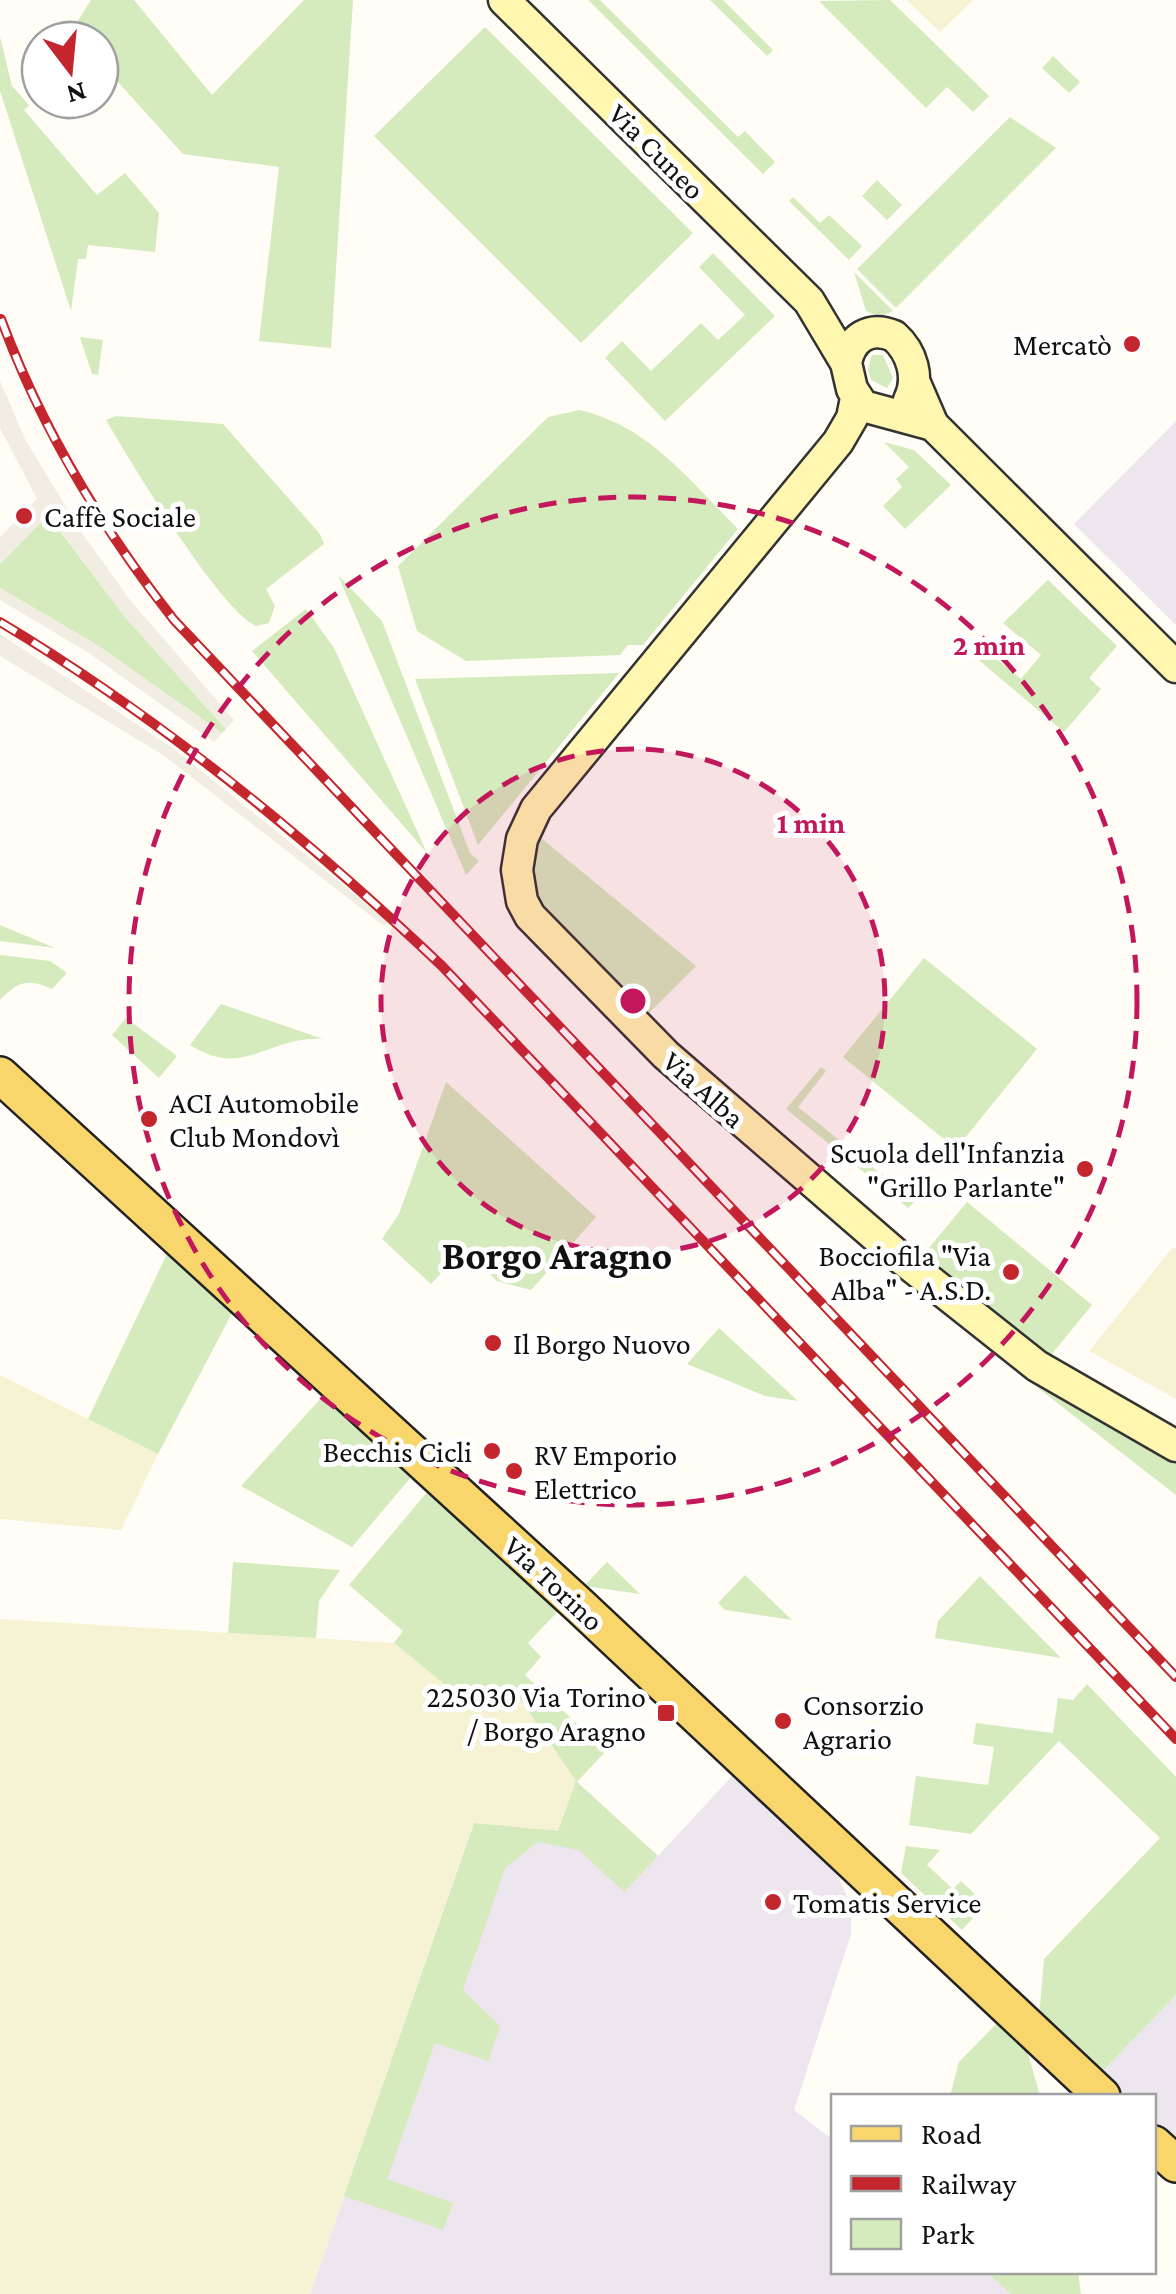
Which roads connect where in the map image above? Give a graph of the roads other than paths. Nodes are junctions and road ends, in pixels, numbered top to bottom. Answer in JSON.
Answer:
{"nodes":[{"id":1,"x":504,"y":0,"type":"edge"},
{"id":2,"x":809,"y":301,"type":"junction"},
{"id":3,"x":870,"y":332,"type":"junction"},
{"id":4,"x":846,"y":363,"type":"junction"},
{"id":5,"x":914,"y":381,"type":"junction"},
{"id":6,"x":856,"y":398,"type":"junction"},
{"id":7,"x":890,"y":413,"type":"junction"},
{"id":8,"x":934,"y":425,"type":"junction"},
{"id":9,"x":838,"y":442,"type":"junction"},
{"id":10,"x":1176,"y":667,"type":"edge"},
{"id":11,"x":0,"y":1075,"type":"edge"},
{"id":12,"x":1176,"y":1446,"type":"edge"},
{"id":13,"x":1100,"y":2094,"type":"edge"},
{"id":14,"x":1156,"y":2146,"type":"edge"},
{"id":15,"x":1176,"y":2164,"type":"edge"}],
"edges":[{"from":1,"to":2,"type":"street","name":"Via Cuneo"},
{"from":2,"to":3,"type":"street","name":"Via Cuneo"},
{"from":2,"to":4,"type":"street","name":"Via Cuneo"},
{"from":3,"to":4,"type":"street"},
{"from":3,"to":5,"type":"street","name":"Via Cuneo"},
{"from":4,"to":6,"type":"street","name":"Via Cuneo"},
{"from":5,"to":7,"type":"street"},
{"from":5,"to":8,"type":"street","name":"Via Cuneo"},
{"from":6,"to":7,"type":"street","name":"Via Cuneo"},
{"from":6,"to":9,"type":"street","name":"Via Alba"},
{"from":7,"to":8,"type":"street","name":"Via Cuneo"},
{"from":7,"to":9,"type":"street","name":"Via Alba"},
{"from":8,"to":10,"type":"street","name":"Via Cuneo"},
{"from":9,"to":12,"type":"street","name":"Via Alba"},
{"from":11,"to":13,"type":"main road","name":"Via Torino"},
{"from":14,"to":15,"type":"main road"}]}
